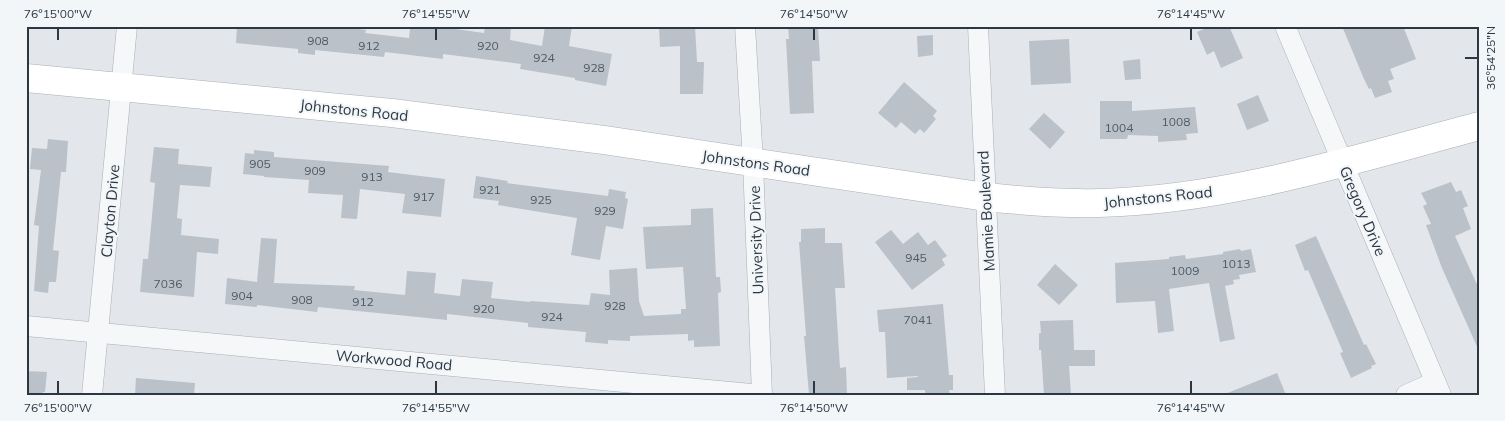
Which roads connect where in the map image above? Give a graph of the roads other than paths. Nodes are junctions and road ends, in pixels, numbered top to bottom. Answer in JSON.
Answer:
{"nodes":[{"id":1,"x":127,"y":26,"type":"edge"},
{"id":2,"x":745,"y":26,"type":"edge"},
{"id":3,"x":978,"y":26,"type":"edge"},
{"id":4,"x":1286,"y":26,"type":"edge"},
{"id":5,"x":26,"y":78,"type":"edge"},
{"id":6,"x":122,"y":87,"type":"junction"},
{"id":7,"x":1479,"y":126,"type":"edge"},
{"id":8,"x":753,"y":162,"type":"junction"},
{"id":9,"x":1343,"y":162,"type":"junction"},
{"id":10,"x":986,"y":197,"type":"junction"},
{"id":11,"x":26,"y":326,"type":"edge"},
{"id":12,"x":98,"y":333,"type":"junction"},
{"id":13,"x":1438,"y":389,"type":"edge"},
{"id":14,"x":92,"y":395,"type":"edge"},
{"id":15,"x":762,"y":395,"type":"edge"},
{"id":16,"x":995,"y":395,"type":"edge"},
{"id":17,"x":1406,"y":395,"type":"edge"}],
"edges":[{"from":1,"to":6,"type":"street","name":"Clayton Drive"},
{"from":2,"to":8,"type":"street","name":"University Drive"},
{"from":3,"to":10,"type":"street","name":"Mamie Boulevard"},
{"from":4,"to":9,"type":"street","name":"Gregory Drive"},
{"from":5,"to":6,"type":"street","name":"Johnstons Road"},
{"from":6,"to":8,"type":"street","name":"Johnstons Road"},
{"from":6,"to":12,"type":"street","name":"Clayton Drive"},
{"from":7,"to":9,"type":"street","name":"Johnstons Road"},
{"from":8,"to":10,"type":"street","name":"Johnstons Road"},
{"from":8,"to":15,"type":"street","name":"University Drive"},
{"from":9,"to":10,"type":"street","name":"Johnstons Road"},
{"from":9,"to":13,"type":"street","name":"Gregory Drive"},
{"from":10,"to":16,"type":"street","name":"Mamie Boulevard"},
{"from":11,"to":12,"type":"street","name":"Workwood Road"},
{"from":12,"to":14,"type":"street","name":"Clayton Drive"},
{"from":12,"to":15,"type":"street","name":"Workwood Road"},
{"from":13,"to":17,"type":"street"}]}
